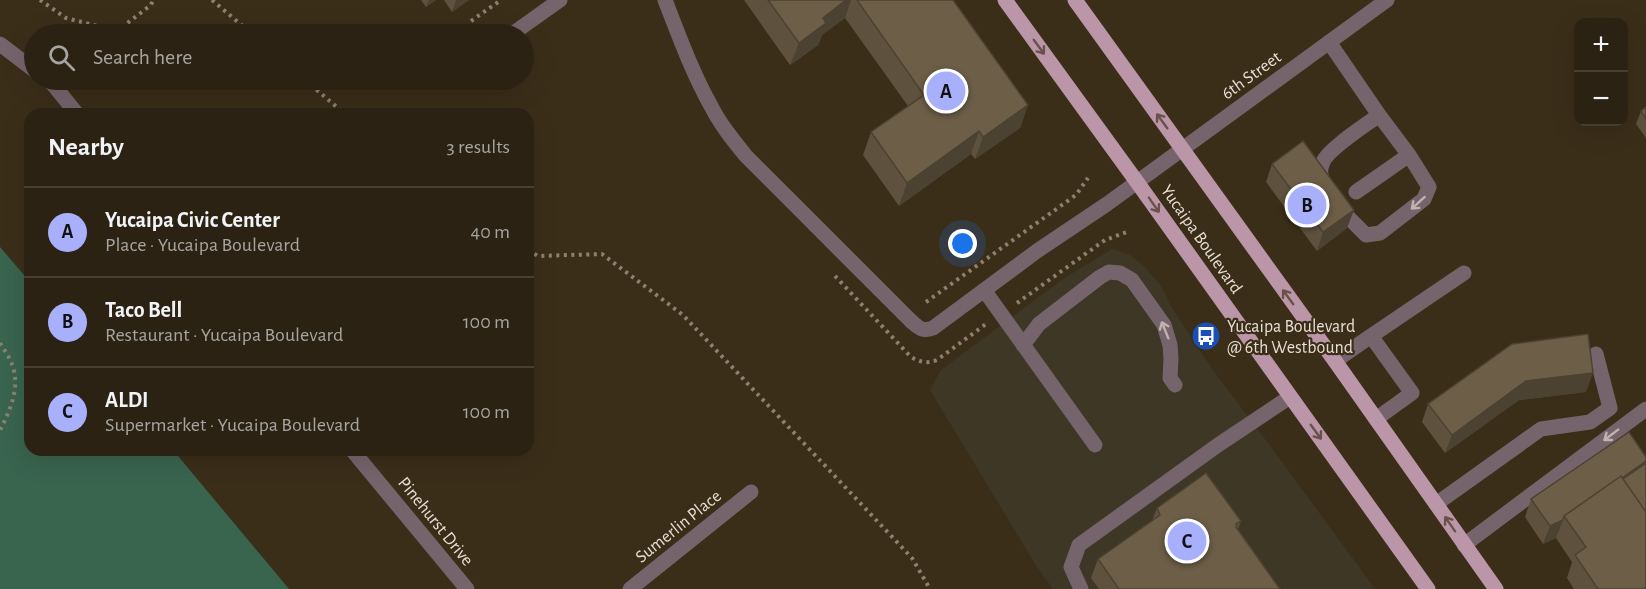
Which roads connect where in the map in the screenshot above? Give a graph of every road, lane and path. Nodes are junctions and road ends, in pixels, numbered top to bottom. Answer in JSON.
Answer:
{"nodes":[{"id":1,"x":40,"y":0,"type":"edge"},
{"id":2,"x":153,"y":0,"type":"edge"},
{"id":3,"x":212,"y":0,"type":"edge"},
{"id":4,"x":501,"y":0,"type":"edge"},
{"id":5,"x":560,"y":0,"type":"edge"},
{"id":6,"x":665,"y":0,"type":"edge"},
{"id":7,"x":1005,"y":0,"type":"edge"},
{"id":8,"x":1075,"y":0,"type":"edge"},
{"id":9,"x":1387,"y":0,"type":"edge"},
{"id":10,"x":471,"y":21,"type":"dead end"},
{"id":11,"x":90,"y":24,"type":"edge"},
{"id":12,"x":126,"y":24,"type":"edge"},
{"id":13,"x":240,"y":24,"type":"edge"},
{"id":14,"x":526,"y":24,"type":"edge"},
{"id":15,"x":1329,"y":42,"type":"junction"},
{"id":16,"x":0,"y":44,"type":"edge"},
{"id":17,"x":24,"y":62,"type":"edge"},
{"id":18,"x":56,"y":90,"type":"edge"},
{"id":19,"x":317,"y":90,"type":"edge"},
{"id":20,"x":72,"y":108,"type":"edge"},
{"id":21,"x":338,"y":108,"type":"edge"},
{"id":22,"x":1379,"y":116,"type":"junction"},
{"id":23,"x":1182,"y":149,"type":"junction"},
{"id":24,"x":1409,"y":154,"type":"junction"},
{"id":25,"x":1088,"y":178,"type":"dead end"},
{"id":26,"x":1137,"y":182,"type":"junction"},
{"id":27,"x":1356,"y":192,"type":"dead end"},
{"id":28,"x":1127,"y":231,"type":"dead end"},
{"id":29,"x":534,"y":254,"type":"edge"},
{"id":30,"x":830,"y":271,"type":"dead end"},
{"id":31,"x":1464,"y":273,"type":"dead end"},
{"id":32,"x":984,"y":290,"type":"junction"},
{"id":33,"x":926,"y":302,"type":"dead end"},
{"id":34,"x":1001,"y":314,"type":"junction"},
{"id":35,"x":1371,"y":336,"type":"junction"},
{"id":36,"x":0,"y":343,"type":"edge"},
{"id":37,"x":1023,"y":345,"type":"junction"},
{"id":38,"x":1596,"y":354,"type":"dead end"},
{"id":39,"x":1335,"y":361,"type":"junction"},
{"id":40,"x":1175,"y":386,"type":"dead end"},
{"id":41,"x":1290,"y":397,"type":"junction"},
{"id":42,"x":1646,"y":410,"type":"edge"},
{"id":43,"x":1376,"y":418,"type":"junction"},
{"id":44,"x":0,"y":430,"type":"edge"},
{"id":45,"x":1095,"y":445,"type":"dead end"},
{"id":46,"x":357,"y":456,"type":"edge"},
{"id":47,"x":751,"y":492,"type":"dead end"},
{"id":48,"x":1436,"y":504,"type":"junction"},
{"id":49,"x":1464,"y":545,"type":"junction"},
{"id":50,"x":467,"y":589,"type":"edge"},
{"id":51,"x":630,"y":589,"type":"edge"},
{"id":52,"x":930,"y":589,"type":"edge"},
{"id":53,"x":1081,"y":589,"type":"edge"},
{"id":54,"x":1428,"y":589,"type":"edge"},
{"id":55,"x":1496,"y":589,"type":"edge"}],
"edges":[{"from":1,"to":11,"type":"path"},
{"from":2,"to":12,"type":"path"},
{"from":3,"to":13,"type":"path"},
{"from":4,"to":10,"type":"path"},
{"from":5,"to":14,"type":"street"},
{"from":6,"to":32,"type":"street","name":"6th Street"},
{"from":7,"to":26,"type":"main road","name":"Yucaipa Boulevard","one_way":true},
{"from":23,"to":8,"type":"main road","name":"Yucaipa Boulevard","one_way":true},
{"from":9,"to":15,"type":"street","name":"6th Street"},
{"from":15,"to":22,"type":"street"},
{"from":15,"to":23,"type":"street","name":"6th Street"},
{"from":16,"to":17,"type":"street"},
{"from":18,"to":20,"type":"street"},
{"from":19,"to":21,"type":"path"},
{"from":22,"to":24,"type":"street"},
{"from":24,"to":22,"type":"street","one_way":true},
{"from":23,"to":26,"type":"street","name":"6th Street"},
{"from":39,"to":23,"type":"main road","name":"Yucaipa Boulevard","one_way":true},
{"from":24,"to":27,"type":"street"},
{"from":25,"to":33,"type":"path"},
{"from":26,"to":32,"type":"street","name":"6th Street"},
{"from":26,"to":41,"type":"main road","name":"Yucaipa Boulevard","one_way":true},
{"from":28,"to":34,"type":"path"},
{"from":29,"to":52,"type":"path"},
{"from":30,"to":34,"type":"path"},
{"from":31,"to":35,"type":"street"},
{"from":32,"to":34,"type":"street"},
{"from":34,"to":37,"type":"street"},
{"from":35,"to":39,"type":"street"},
{"from":35,"to":43,"type":"street"},
{"from":36,"to":44,"type":"path"},
{"from":40,"to":37,"type":"street","one_way":true},
{"from":37,"to":45,"type":"street"},
{"from":38,"to":48,"type":"street"},
{"from":39,"to":43,"type":"main road","name":"Yucaipa Boulevard"},
{"from":41,"to":53,"type":"street"},
{"from":41,"to":54,"type":"main road","name":"Yucaipa Boulevard","one_way":true},
{"from":42,"to":49,"type":"street","one_way":true},
{"from":43,"to":48,"type":"main road","name":"Yucaipa Boulevard"},
{"from":46,"to":50,"type":"street","name":"Pinehurst Drive"},
{"from":47,"to":51,"type":"street","name":"Sumerlin Place"},
{"from":49,"to":48,"type":"main road","name":"Yucaipa Boulevard","one_way":true},
{"from":49,"to":55,"type":"main road","name":"Yucaipa Boulevard"}]}
